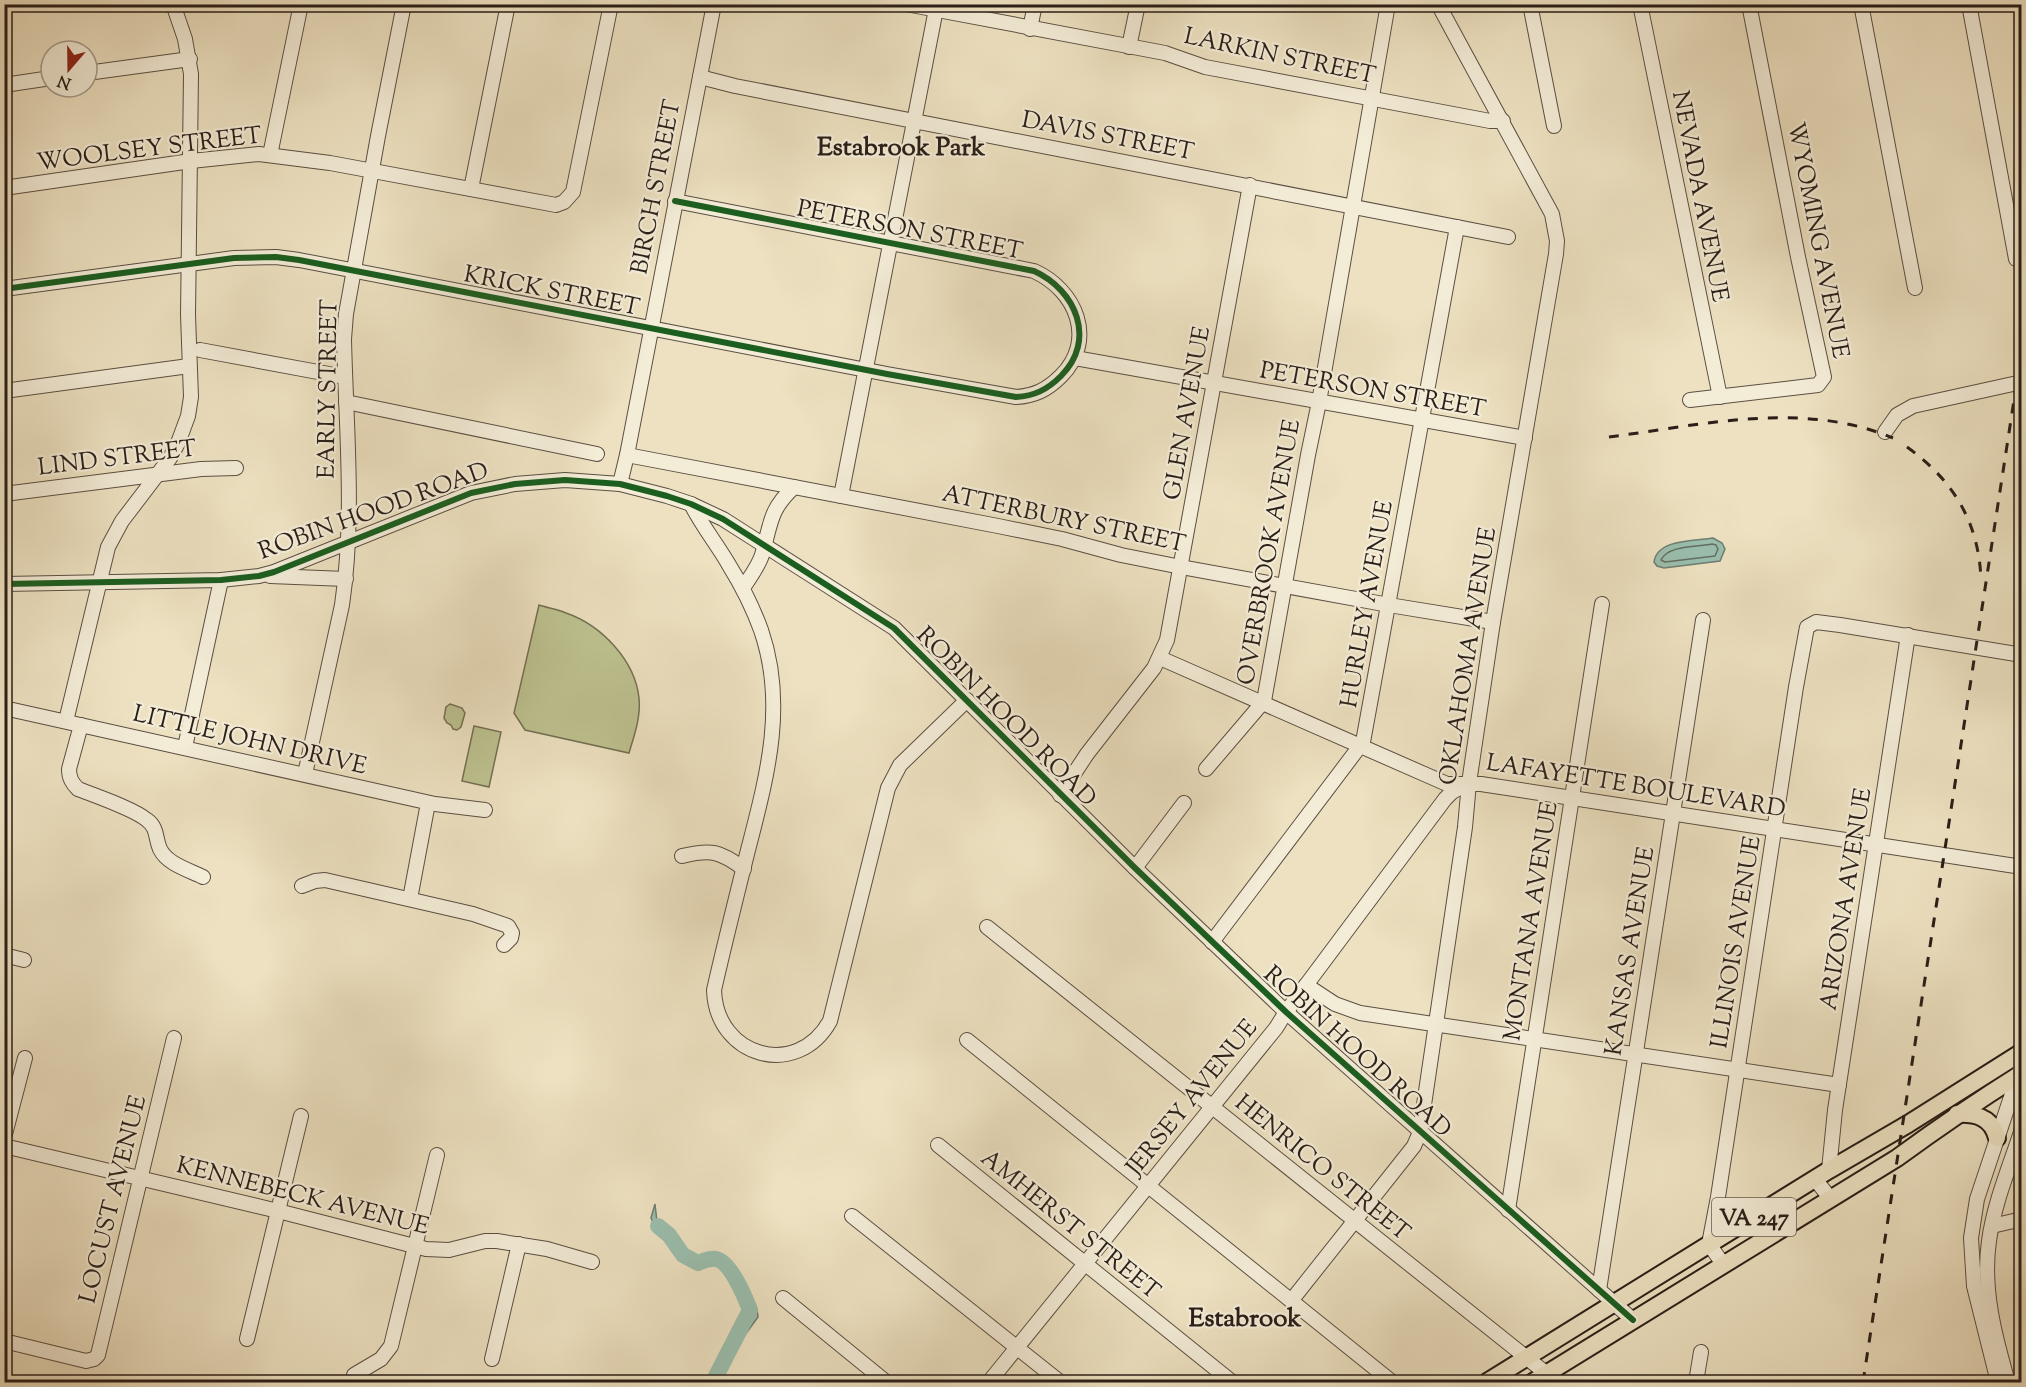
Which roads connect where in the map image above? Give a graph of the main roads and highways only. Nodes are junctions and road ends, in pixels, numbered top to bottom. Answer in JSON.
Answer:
{"nodes":[{"id":1,"x":2022,"y":1052,"type":"edge"},
{"id":2,"x":2020,"y":1071,"type":"edge"},
{"id":3,"x":1957,"y":1114,"type":"junction"},
{"id":4,"x":1997,"y":1138,"type":"road end"},
{"id":5,"x":1546,"y":1380,"type":"edge"},
{"id":6,"x":1487,"y":1383,"type":"edge"}],
"edges":[{"from":1,"to":6,"type":"main road","number":"VA 247"},
{"from":2,"to":3,"type":"main road","number":"VA 247"},
{"from":3,"to":4,"type":"main road"},
{"from":3,"to":5,"type":"main road","number":"VA 247"}]}
